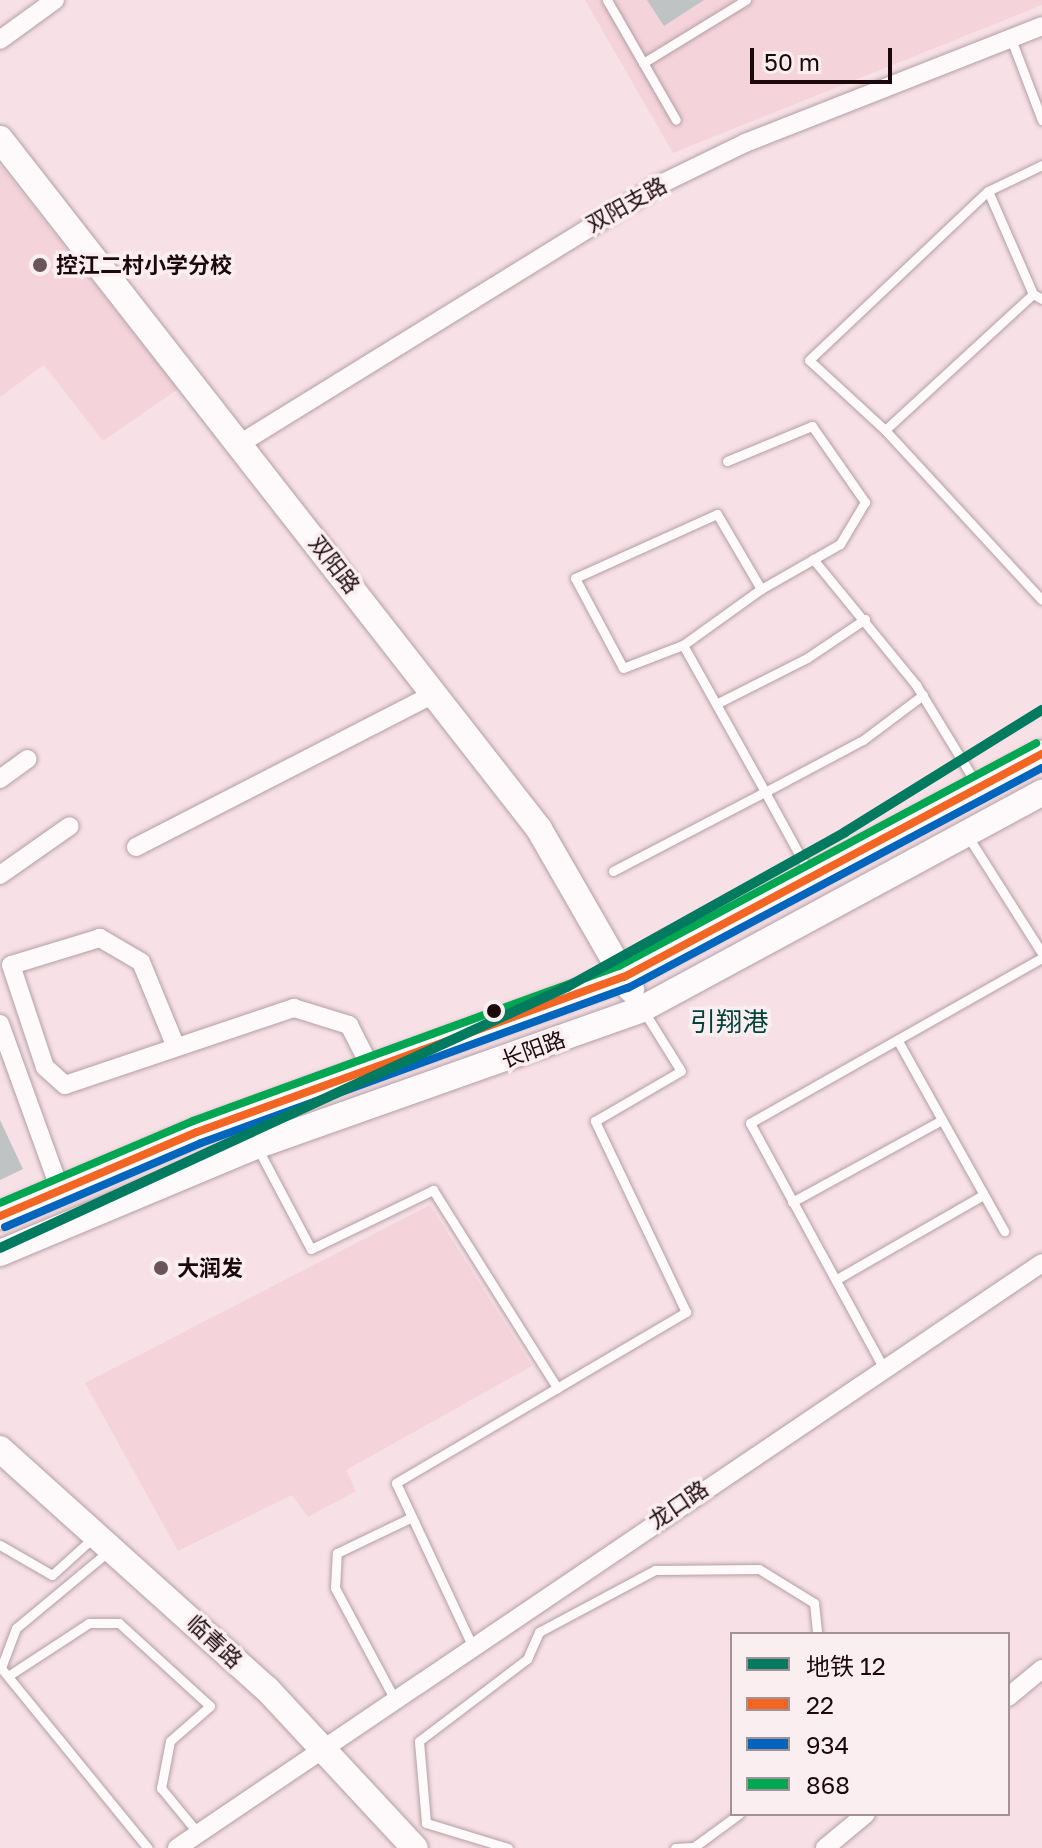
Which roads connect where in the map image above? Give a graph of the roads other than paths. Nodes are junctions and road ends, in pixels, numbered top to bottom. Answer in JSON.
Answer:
{"nodes":[{"id":1,"x":55,"y":0,"type":"edge"},
{"id":2,"x":607,"y":0,"type":"edge"},
{"id":3,"x":746,"y":0,"type":"edge"},
{"id":4,"x":1041,"y":28,"type":"edge"},
{"id":5,"x":1011,"y":39,"type":"junction"},
{"id":6,"x":0,"y":40,"type":"edge"},
{"id":7,"x":643,"y":63,"type":"junction"},
{"id":8,"x":676,"y":120,"type":"dead end"},
{"id":9,"x":1042,"y":120,"type":"edge"},
{"id":10,"x":0,"y":139,"type":"edge"},
{"id":11,"x":1042,"y":165,"type":"edge"},
{"id":12,"x":988,"y":191,"type":"junction"},
{"id":13,"x":1037,"y":296,"type":"edge"},
{"id":14,"x":885,"y":430,"type":"junction"},
{"id":15,"x":241,"y":443,"type":"junction"},
{"id":16,"x":727,"y":461,"type":"dead end"},
{"id":17,"x":813,"y":559,"type":"junction"},
{"id":18,"x":761,"y":589,"type":"junction"},
{"id":19,"x":1042,"y":600,"type":"edge"},
{"id":20,"x":865,"y":619,"type":"junction"},
{"id":21,"x":683,"y":645,"type":"junction"},
{"id":22,"x":436,"y":693,"type":"junction"},
{"id":23,"x":923,"y":695,"type":"junction"},
{"id":24,"x":716,"y":704,"type":"junction"},
{"id":25,"x":1042,"y":754,"type":"edge"},
{"id":26,"x":28,"y":759,"type":"dead end"},
{"id":27,"x":0,"y":779,"type":"edge"},
{"id":28,"x":979,"y":788,"type":"junction"},
{"id":29,"x":765,"y":792,"type":"junction"},
{"id":30,"x":1042,"y":793,"type":"edge"},
{"id":31,"x":70,"y":826,"type":"dead end"},
{"id":32,"x":967,"y":835,"type":"junction"},
{"id":33,"x":136,"y":847,"type":"dead end"},
{"id":34,"x":613,"y":871,"type":"dead end"},
{"id":35,"x":0,"y":875,"type":"edge"},
{"id":36,"x":813,"y":879,"type":"junction"},
{"id":37,"x":1042,"y":956,"type":"edge"},
{"id":38,"x":624,"y":977,"type":"junction"},
{"id":39,"x":642,"y":1009,"type":"junction"},
{"id":40,"x":0,"y":1024,"type":"edge"},
{"id":41,"x":898,"y":1041,"type":"junction"},
{"id":42,"x":176,"y":1047,"type":"junction"},
{"id":43,"x":371,"y":1068,"type":"junction"},
{"id":44,"x":942,"y":1120,"type":"junction"},
{"id":45,"x":256,"y":1146,"type":"junction"},
{"id":46,"x":60,"y":1190,"type":"junction"},
{"id":47,"x":983,"y":1195,"type":"junction"},
{"id":48,"x":792,"y":1202,"type":"junction"},
{"id":49,"x":0,"y":1216,"type":"edge"},
{"id":50,"x":1004,"y":1231,"type":"dead end"},
{"id":51,"x":0,"y":1253,"type":"edge"},
{"id":52,"x":1042,"y":1263,"type":"edge"},
{"id":53,"x":837,"y":1279,"type":"junction"},
{"id":54,"x":883,"y":1367,"type":"junction"},
{"id":55,"x":557,"y":1388,"type":"junction"},
{"id":56,"x":0,"y":1449,"type":"edge"},
{"id":57,"x":412,"y":1517,"type":"junction"},
{"id":58,"x":106,"y":1541,"type":"junction"},
{"id":59,"x":0,"y":1545,"type":"edge"},
{"id":60,"x":817,"y":1632,"type":"edge"},
{"id":61,"x":472,"y":1645,"type":"junction"},
{"id":62,"x":1042,"y":1669,"type":"edge"},
{"id":63,"x":8,"y":1676,"type":"junction"},
{"id":64,"x":1010,"y":1695,"type":"edge"},
{"id":65,"x":394,"y":1698,"type":"junction"},
{"id":66,"x":318,"y":1750,"type":"junction"},
{"id":67,"x":736,"y":1816,"type":"edge"},
{"id":68,"x":864,"y":1816,"type":"edge"},
{"id":69,"x":198,"y":1833,"type":"junction"},
{"id":70,"x":148,"y":1848,"type":"edge"},
{"id":71,"x":177,"y":1848,"type":"edge"},
{"id":72,"x":415,"y":1848,"type":"edge"},
{"id":73,"x":508,"y":1848,"type":"edge"},
{"id":74,"x":675,"y":1848,"type":"edge"},
{"id":75,"x":825,"y":1848,"type":"edge"}],
"edges":[{"from":1,"to":6,"type":"street"},
{"from":2,"to":7,"type":"lane"},
{"from":3,"to":7,"type":"lane"},
{"from":4,"to":5,"type":"street","name":"双阳支路"},
{"from":5,"to":9,"type":"lane"},
{"from":5,"to":15,"type":"street","name":"双阳支路"},
{"from":7,"to":8,"type":"lane"},
{"from":10,"to":15,"type":"main road","name":"双阳路"},
{"from":11,"to":12,"type":"lane"},
{"from":12,"to":13,"type":"lane"},
{"from":12,"to":14,"type":"lane"},
{"from":13,"to":14,"type":"lane"},
{"from":14,"to":19,"type":"lane"},
{"from":15,"to":22,"type":"main road","name":"双阳路"},
{"from":16,"to":17,"type":"lane"},
{"from":17,"to":18,"type":"lane"},
{"from":17,"to":20,"type":"lane"},
{"from":18,"to":21,"type":"lane"},
{"from":18,"to":21,"type":"lane"},
{"from":20,"to":23,"type":"lane"},
{"from":20,"to":24,"type":"lane"},
{"from":21,"to":24,"type":"lane"},
{"from":22,"to":33,"type":"street"},
{"from":22,"to":38,"type":"main road","name":"双阳路"},
{"from":23,"to":28,"type":"lane"},
{"from":23,"to":29,"type":"lane"},
{"from":24,"to":29,"type":"lane"},
{"from":25,"to":28,"type":"main road","name":"长阳路"},
{"from":26,"to":27,"type":"street"},
{"from":28,"to":36,"type":"main road","name":"长阳路"},
{"from":29,"to":34,"type":"lane"},
{"from":29,"to":36,"type":"lane"},
{"from":30,"to":32,"type":"main road","name":"长阳路"},
{"from":31,"to":35,"type":"street"},
{"from":32,"to":37,"type":"lane"},
{"from":32,"to":39,"type":"main road","name":"长阳路"},
{"from":36,"to":38,"type":"main road","name":"长阳路"},
{"from":37,"to":41,"type":"lane"},
{"from":38,"to":39,"type":"main road","name":"双阳路"},
{"from":38,"to":43,"type":"main road","name":"长阳路"},
{"from":39,"to":45,"type":"main road","name":"长阳路"},
{"from":39,"to":55,"type":"lane"},
{"from":40,"to":46,"type":"street"},
{"from":41,"to":44,"type":"lane"},
{"from":41,"to":48,"type":"lane"},
{"from":42,"to":42,"type":"street"},
{"from":42,"to":43,"type":"street"},
{"from":43,"to":46,"type":"main road","name":"长阳路"},
{"from":44,"to":47,"type":"lane"},
{"from":44,"to":48,"type":"lane"},
{"from":45,"to":51,"type":"main road","name":"长阳路"},
{"from":45,"to":55,"type":"lane"},
{"from":46,"to":49,"type":"main road","name":"长阳路"},
{"from":47,"to":50,"type":"lane"},
{"from":47,"to":53,"type":"lane"},
{"from":48,"to":53,"type":"lane"},
{"from":52,"to":54,"type":"street","name":"龙口路"},
{"from":53,"to":54,"type":"lane"},
{"from":54,"to":61,"type":"street","name":"龙口路"},
{"from":55,"to":57,"type":"lane"},
{"from":56,"to":58,"type":"main road","name":"临青路"},
{"from":57,"to":61,"type":"lane"},
{"from":57,"to":65,"type":"lane"},
{"from":58,"to":59,"type":"lane"},
{"from":58,"to":63,"type":"lane"},
{"from":58,"to":66,"type":"main road","name":"临青路"},
{"from":60,"to":73,"type":"lane"},
{"from":61,"to":65,"type":"street","name":"龙口路"},
{"from":62,"to":64,"type":"street"},
{"from":63,"to":69,"type":"lane"},
{"from":63,"to":70,"type":"lane"},
{"from":65,"to":66,"type":"street","name":"龙口路"},
{"from":66,"to":69,"type":"street","name":"龙口路"},
{"from":66,"to":72,"type":"main road","name":"临青路"},
{"from":67,"to":74,"type":"lane"},
{"from":68,"to":75,"type":"street"},
{"from":69,"to":71,"type":"street","name":"龙口路"}]}
